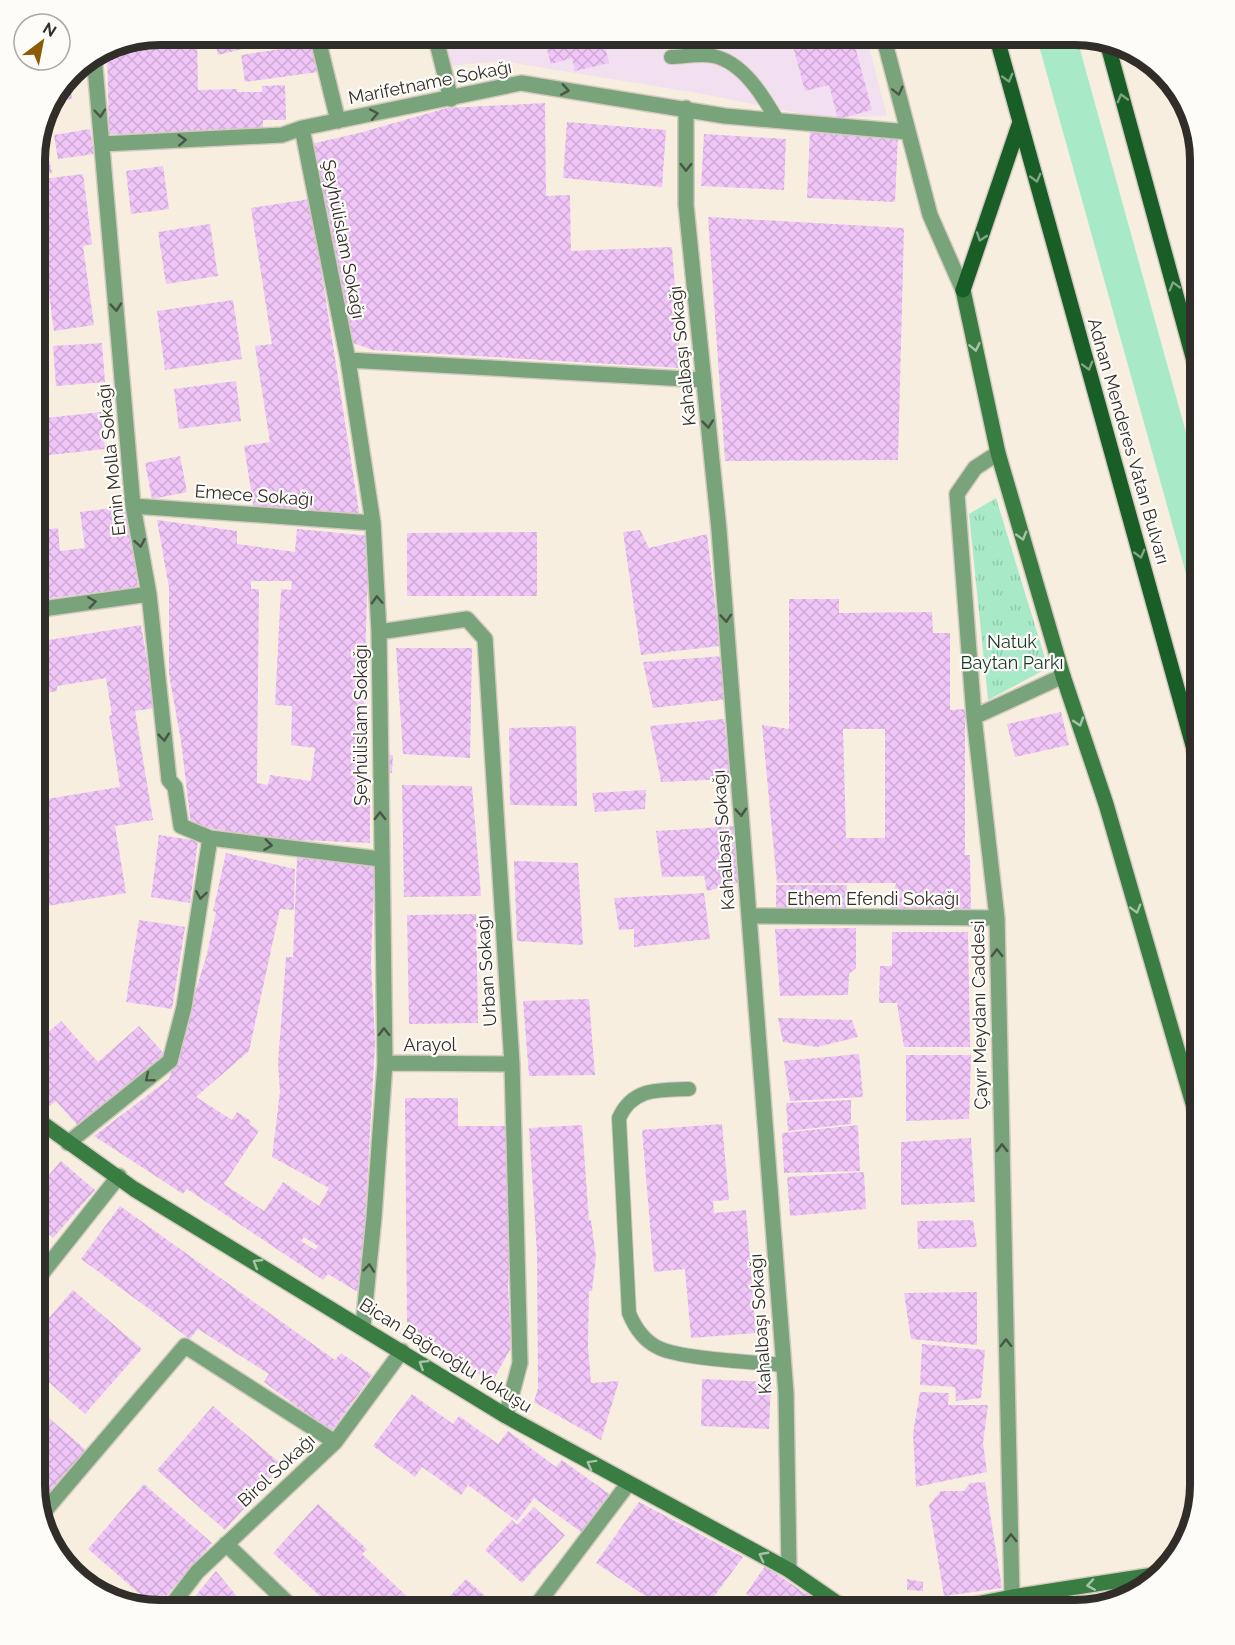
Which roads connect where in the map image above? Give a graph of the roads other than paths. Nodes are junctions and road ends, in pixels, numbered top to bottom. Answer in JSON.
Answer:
{"nodes":[{"id":1,"x":319,"y":45,"type":"edge"},
{"id":2,"x":438,"y":45,"type":"edge"},
{"id":3,"x":886,"y":45,"type":"edge"},
{"id":4,"x":999,"y":45,"type":"edge"},
{"id":5,"x":1109,"y":50,"type":"edge"},
{"id":6,"x":671,"y":57,"type":"dead end"},
{"id":7,"x":95,"y":65,"type":"edge"},
{"id":8,"x":451,"y":99,"type":"junction"},
{"id":9,"x":686,"y":108,"type":"junction"},
{"id":10,"x":777,"y":120,"type":"junction"},
{"id":11,"x":338,"y":121,"type":"junction"},
{"id":12,"x":1020,"y":122,"type":"junction"},
{"id":13,"x":302,"y":128,"type":"junction"},
{"id":14,"x":908,"y":132,"type":"junction"},
{"id":15,"x":102,"y":144,"type":"junction"},
{"id":16,"x":963,"y":290,"type":"junction"},
{"id":17,"x":1190,"y":346,"type":"edge"},
{"id":18,"x":348,"y":360,"type":"junction"},
{"id":19,"x":704,"y":380,"type":"junction"},
{"id":20,"x":998,"y":453,"type":"junction"},
{"id":21,"x":133,"y":506,"type":"junction"},
{"id":22,"x":372,"y":523,"type":"junction"},
{"id":23,"x":149,"y":594,"type":"junction"},
{"id":24,"x":45,"y":609,"type":"edge"},
{"id":25,"x":379,"y":632,"type":"junction"},
{"id":26,"x":1063,"y":676,"type":"junction"},
{"id":27,"x":974,"y":717,"type":"junction"},
{"id":28,"x":1190,"y":735,"type":"edge"},
{"id":29,"x":210,"y":838,"type":"junction"},
{"id":30,"x":380,"y":859,"type":"junction"},
{"id":31,"x":749,"y":916,"type":"junction"},
{"id":32,"x":997,"y":918,"type":"junction"},
{"id":33,"x":385,"y":1064,"type":"junction"},
{"id":34,"x":512,"y":1064,"type":"junction"},
{"id":35,"x":689,"y":1089,"type":"dead end"},
{"id":36,"x":1190,"y":1094,"type":"edge"},
{"id":37,"x":45,"y":1126,"type":"edge"},
{"id":38,"x":68,"y":1143,"type":"junction"},
{"id":39,"x":119,"y":1176,"type":"junction"},
{"id":40,"x":45,"y":1268,"type":"edge"},
{"id":41,"x":363,"y":1326,"type":"junction"},
{"id":42,"x":402,"y":1351,"type":"junction"},
{"id":43,"x":783,"y":1365,"type":"junction"},
{"id":44,"x":506,"y":1416,"type":"junction"},
{"id":45,"x":335,"y":1442,"type":"junction"},
{"id":46,"x":628,"y":1484,"type":"junction"},
{"id":47,"x":47,"y":1508,"type":"edge"},
{"id":48,"x":226,"y":1544,"type":"junction"},
{"id":49,"x":789,"y":1570,"type":"junction"},
{"id":50,"x":1145,"y":1576,"type":"edge"},
{"id":51,"x":1012,"y":1597,"type":"junction"},
{"id":52,"x":176,"y":1600,"type":"edge"},
{"id":53,"x":284,"y":1600,"type":"edge"},
{"id":54,"x":541,"y":1600,"type":"edge"},
{"id":55,"x":831,"y":1600,"type":"edge"},
{"id":56,"x":998,"y":1600,"type":"edge"}],
"edges":[{"from":1,"to":11,"type":"street"},
{"from":2,"to":8,"type":"street"},
{"from":3,"to":14,"type":"street","one_way":true},
{"from":4,"to":12,"type":"main road","name":"Adnan Menderes Vatan Bulvarı","one_way":true},
{"from":17,"to":5,"type":"main road","one_way":true},
{"from":6,"to":10,"type":"lane"},
{"from":7,"to":15,"type":"street","name":"Emin Molla Sokağı","one_way":true},
{"from":8,"to":9,"type":"street","name":"Marifetname Sokağı","one_way":true},
{"from":11,"to":8,"type":"street","name":"Marifetname Sokağı","one_way":true},
{"from":9,"to":10,"type":"street","name":"Marifetname Sokağı"},
{"from":9,"to":19,"type":"street","name":"Kahalbaşı Sokağı","one_way":true},
{"from":10,"to":14,"type":"street","name":"Marifetname Sokağı"},
{"from":11,"to":13,"type":"street","name":"Marifetname Sokağı"},
{"from":12,"to":16,"type":"main road","one_way":true},
{"from":12,"to":28,"type":"main road","name":"Adnan Menderes Vatan Bulvarı","one_way":true},
{"from":15,"to":13,"type":"street","name":"Marifetname Sokağı","one_way":true},
{"from":13,"to":18,"type":"street","name":"Şeyhülislam Sokağı"},
{"from":14,"to":16,"type":"street"},
{"from":15,"to":21,"type":"street","name":"Emin Molla Sokağı","one_way":true},
{"from":16,"to":20,"type":"street","one_way":true},
{"from":18,"to":19,"type":"street"},
{"from":18,"to":22,"type":"street","name":"Şeyhülislam Sokağı"},
{"from":19,"to":31,"type":"street","name":"Kahalbaşı Sokağı","one_way":true},
{"from":20,"to":26,"type":"street","one_way":true},
{"from":20,"to":27,"type":"street","name":"Çayır Meydanı Caddesi"},
{"from":21,"to":22,"type":"street","name":"Emece Sokağı"},
{"from":21,"to":23,"type":"street","name":"Emin Molla Sokağı","one_way":true},
{"from":25,"to":22,"type":"street","name":"Şeyhülislam Sokağı","one_way":true},
{"from":24,"to":23,"type":"street","one_way":true},
{"from":23,"to":29,"type":"street","name":"Emin Molla Sokağı","one_way":true},
{"from":30,"to":25,"type":"street","name":"Şeyhülislam Sokağı","one_way":true},
{"from":25,"to":34,"type":"street","name":"Urban Sokağı"},
{"from":26,"to":27,"type":"street"},
{"from":26,"to":36,"type":"street","one_way":true},
{"from":27,"to":32,"type":"street","name":"Çayır Meydanı Caddesi"},
{"from":29,"to":30,"type":"street","one_way":true},
{"from":29,"to":38,"type":"street","one_way":true},
{"from":33,"to":30,"type":"street","name":"Şeyhülislam Sokağı","one_way":true},
{"from":31,"to":32,"type":"street","name":"Ethem Efendi Sokağı"},
{"from":31,"to":43,"type":"street","name":"Kahalbaşı Sokağı"},
{"from":51,"to":32,"type":"street","name":"Çayır Meydanı Caddesi","one_way":true},
{"from":33,"to":34,"type":"street","name":"Arayol"},
{"from":41,"to":33,"type":"street","name":"Şeyhülislam Sokağı","one_way":true},
{"from":34,"to":44,"type":"street","name":"Urban Sokağı"},
{"from":35,"to":43,"type":"lane"},
{"from":37,"to":38,"type":"street","name":"Bican Bağcıoğlu Yokuşu"},
{"from":38,"to":39,"type":"street","name":"Bican Bağcıoğlu Yokuşu"},
{"from":39,"to":40,"type":"street"},
{"from":41,"to":39,"type":"street","name":"Bican Bağcıoğlu Yokuşu","one_way":true},
{"from":41,"to":42,"type":"street","name":"Bican Bağcıoğlu Yokuşu"},
{"from":44,"to":42,"type":"street","name":"Bican Bağcıoğlu Yokuşu","one_way":true},
{"from":42,"to":45,"type":"street","name":"Birol Sokağı"},
{"from":43,"to":49,"type":"street","name":"Kahalbaşı Sokağı"},
{"from":46,"to":44,"type":"street","name":"Bican Bağcıoğlu Yokuşu","one_way":true},
{"from":45,"to":47,"type":"street"},
{"from":45,"to":48,"type":"street","name":"Birol Sokağı"},
{"from":49,"to":46,"type":"street","name":"Bican Bağcıoğlu Yokuşu","one_way":true},
{"from":46,"to":54,"type":"street"},
{"from":48,"to":52,"type":"street","name":"Birol Sokağı"},
{"from":48,"to":53,"type":"street"},
{"from":49,"to":55,"type":"street","name":"Bican Bağcıoğlu Yokuşu"},
{"from":50,"to":51,"type":"street","one_way":true},
{"from":51,"to":56,"type":"street"}]}
